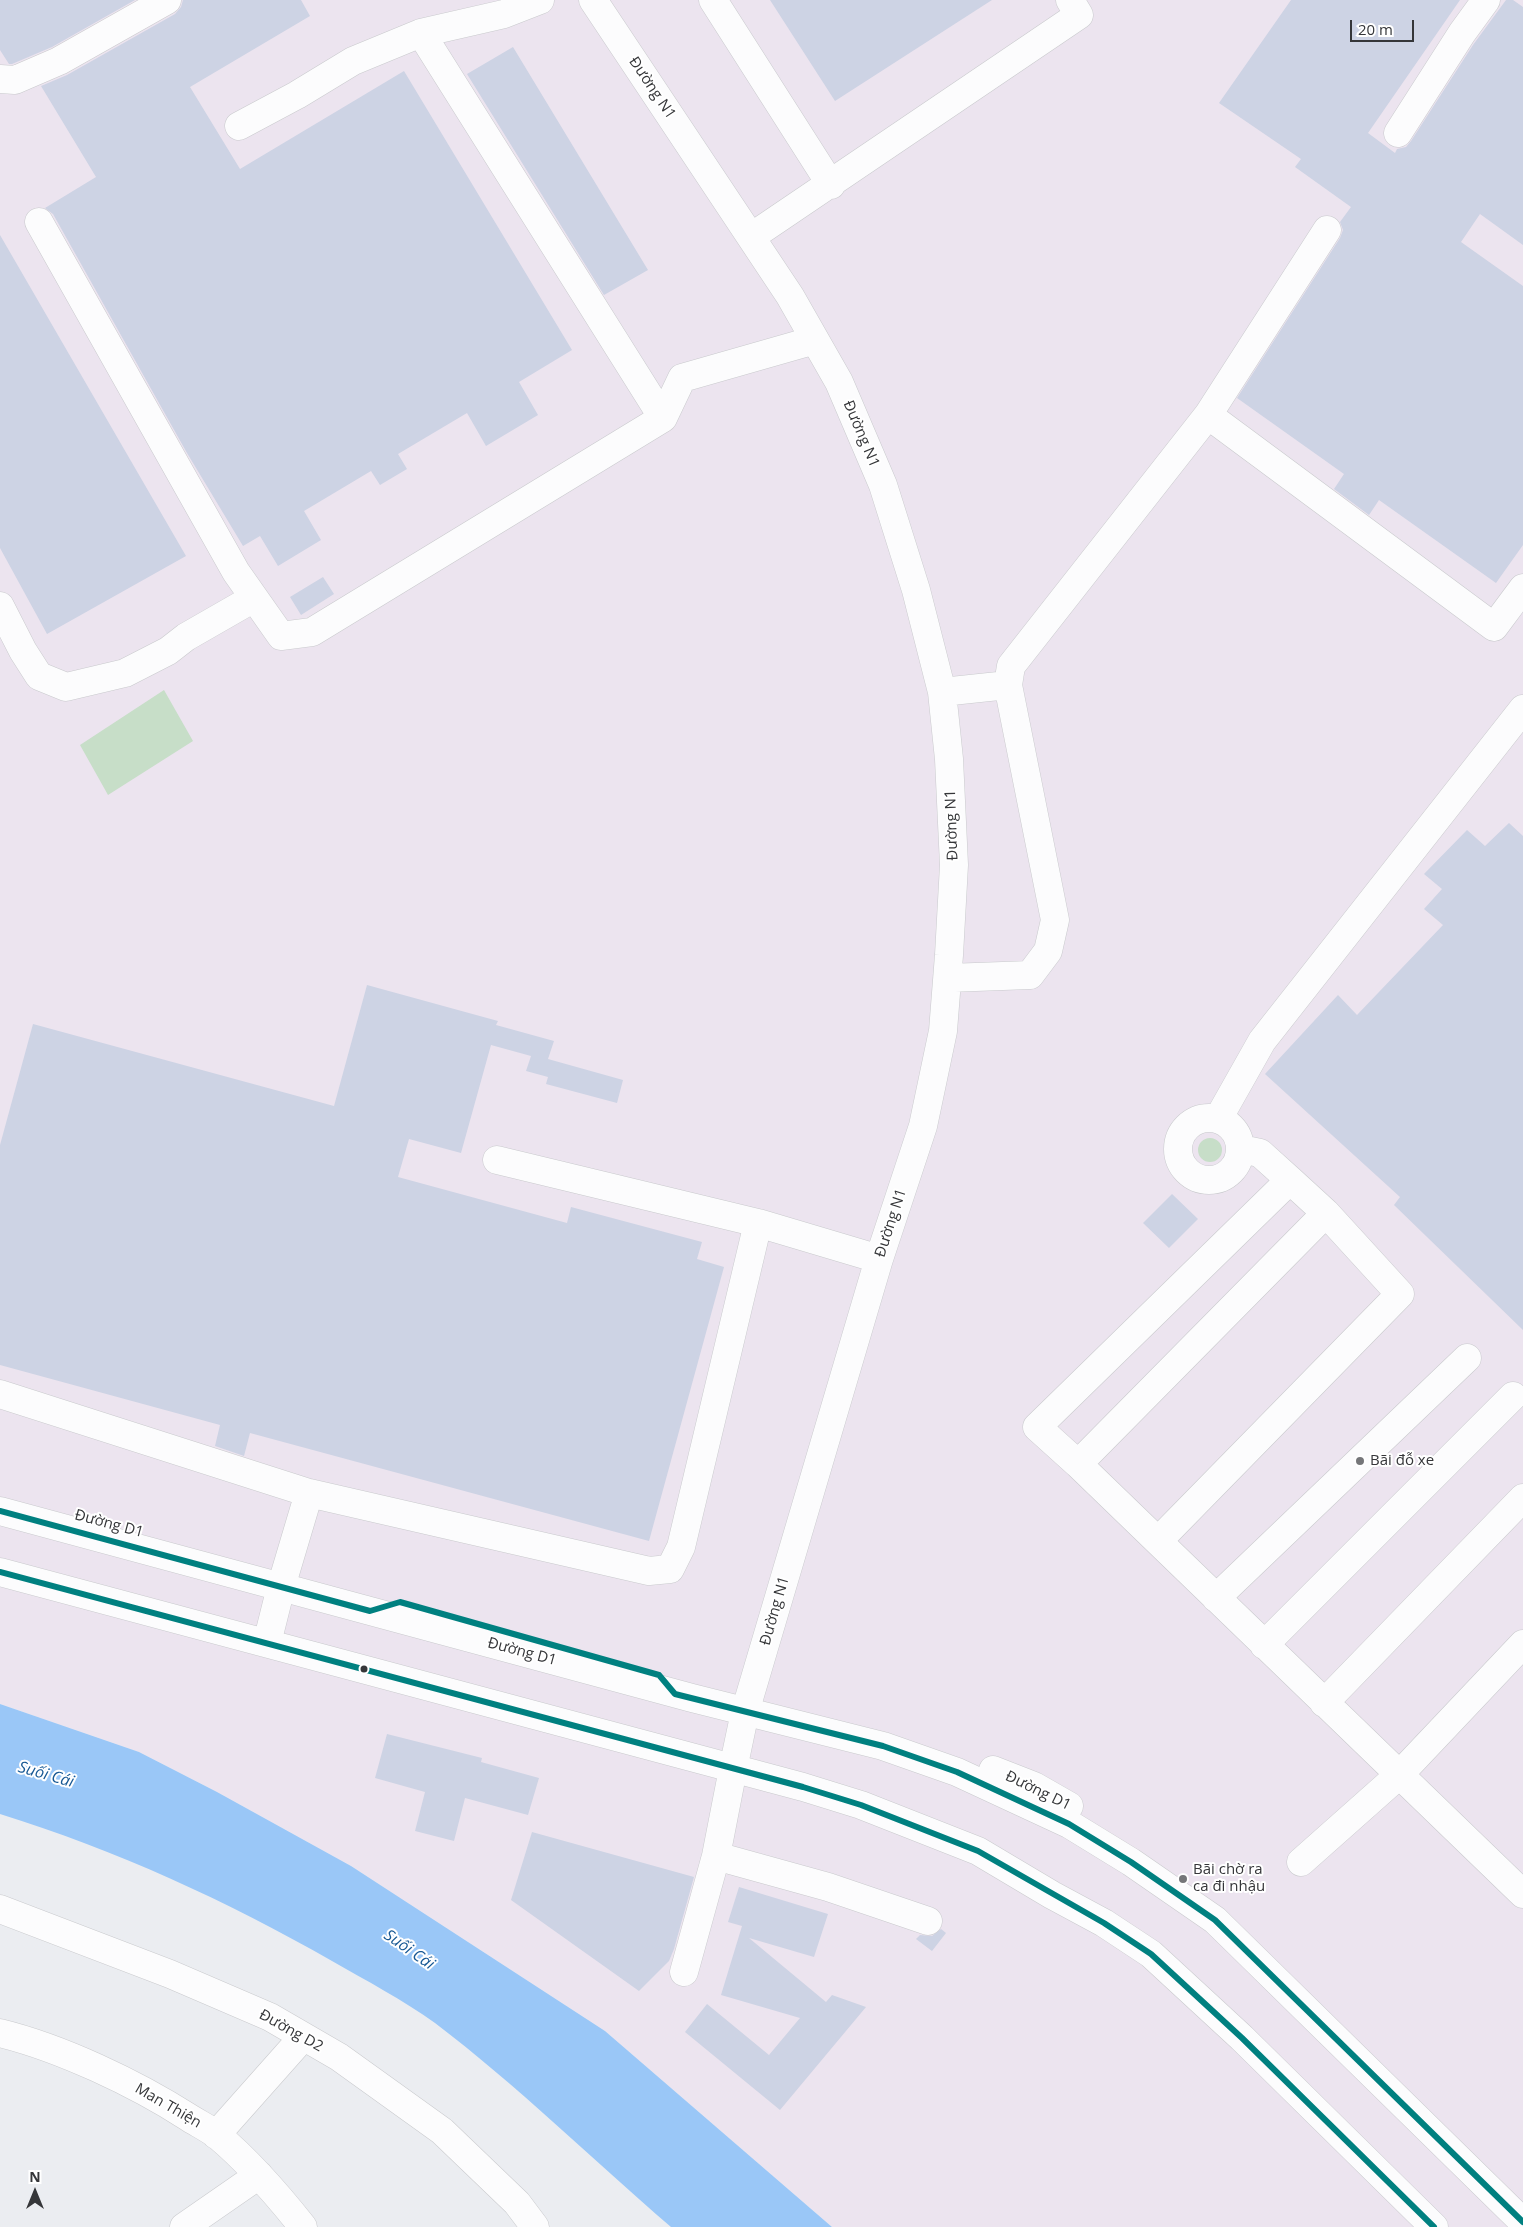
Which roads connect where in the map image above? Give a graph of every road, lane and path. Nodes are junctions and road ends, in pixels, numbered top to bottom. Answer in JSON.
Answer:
{"nodes":[{"id":1,"x":167,"y":0,"type":"edge"},
{"id":2,"x":540,"y":0,"type":"edge"},
{"id":3,"x":593,"y":0,"type":"edge"},
{"id":4,"x":713,"y":0,"type":"edge"},
{"id":5,"x":1070,"y":0,"type":"edge"},
{"id":6,"x":1486,"y":0,"type":"edge"},
{"id":7,"x":420,"y":34,"type":"junction"},
{"id":8,"x":0,"y":79,"type":"edge"},
{"id":9,"x":238,"y":126,"type":"dead end"},
{"id":10,"x":1398,"y":133,"type":"dead end"},
{"id":11,"x":831,"y":185,"type":"junction"},
{"id":12,"x":39,"y":222,"type":"dead end"},
{"id":13,"x":1327,"y":230,"type":"dead end"},
{"id":14,"x":751,"y":237,"type":"junction"},
{"id":15,"x":815,"y":340,"type":"junction"},
{"id":16,"x":1208,"y":416,"type":"junction"},
{"id":17,"x":663,"y":418,"type":"junction"},
{"id":18,"x":1523,"y":588,"type":"edge"},
{"id":19,"x":254,"y":598,"type":"junction"},
{"id":20,"x":0,"y":606,"type":"edge"},
{"id":21,"x":1008,"y":685,"type":"junction"},
{"id":22,"x":942,"y":692,"type":"junction"},
{"id":23,"x":1523,"y":708,"type":"edge"},
{"id":24,"x":948,"y":978,"type":"junction"},
{"id":25,"x":1218,"y":1120,"type":"junction"},
{"id":26,"x":1241,"y":1149,"type":"junction"},
{"id":27,"x":497,"y":1160,"type":"dead end"},
{"id":28,"x":1290,"y":1180,"type":"junction"},
{"id":29,"x":1326,"y":1213,"type":"junction"},
{"id":30,"x":758,"y":1223,"type":"junction"},
{"id":31,"x":879,"y":1259,"type":"junction"},
{"id":32,"x":1467,"y":1358,"type":"dead end"},
{"id":33,"x":0,"y":1394,"type":"edge"},
{"id":34,"x":1513,"y":1396,"type":"dead end"},
{"id":35,"x":1078,"y":1464,"type":"junction"},
{"id":36,"x":309,"y":1493,"type":"junction"},
{"id":37,"x":0,"y":1495,"type":"edge"},
{"id":38,"x":1523,"y":1498,"type":"edge"},
{"id":39,"x":0,"y":1511,"type":"edge"},
{"id":40,"x":1158,"y":1542,"type":"junction"},
{"id":41,"x":210,"y":1567,"type":"junction"},
{"id":42,"x":0,"y":1572,"type":"edge"},
{"id":43,"x":281,"y":1587,"type":"junction"},
{"id":44,"x":1216,"y":1598,"type":"junction"},
{"id":45,"x":267,"y":1642,"type":"junction"},
{"id":46,"x":1523,"y":1644,"type":"edge"},
{"id":47,"x":1264,"y":1645,"type":"junction"},
{"id":48,"x":1324,"y":1703,"type":"junction"},
{"id":49,"x":745,"y":1712,"type":"junction"},
{"id":50,"x":732,"y":1769,"type":"junction"},
{"id":51,"x":1399,"y":1775,"type":"junction"},
{"id":52,"x":716,"y":1856,"type":"junction"},
{"id":53,"x":1301,"y":1862,"type":"dead end"},
{"id":54,"x":1523,"y":1894,"type":"edge"},
{"id":55,"x":0,"y":1909,"type":"edge"},
{"id":56,"x":928,"y":1921,"type":"dead end"},
{"id":57,"x":684,"y":1972,"type":"dead end"},
{"id":58,"x":0,"y":2033,"type":"edge"},
{"id":59,"x":303,"y":2037,"type":"junction"},
{"id":60,"x":216,"y":2135,"type":"junction"},
{"id":61,"x":260,"y":2175,"type":"junction"},
{"id":62,"x":1523,"y":2222,"type":"edge"},
{"id":63,"x":291,"y":2223,"type":"edge"},
{"id":64,"x":184,"y":2227,"type":"edge"},
{"id":65,"x":535,"y":2227,"type":"edge"},
{"id":66,"x":1434,"y":2227,"type":"edge"}],
"edges":[{"from":1,"to":8,"type":"main road"},
{"from":2,"to":7,"type":"main road"},
{"from":3,"to":14,"type":"main road","name":"Đường N1"},
{"from":4,"to":11,"type":"main road"},
{"from":5,"to":11,"type":"main road"},
{"from":6,"to":10,"type":"main road"},
{"from":7,"to":9,"type":"main road"},
{"from":7,"to":17,"type":"main road"},
{"from":11,"to":14,"type":"main road"},
{"from":12,"to":19,"type":"main road"},
{"from":13,"to":16,"type":"main road"},
{"from":14,"to":15,"type":"main road","name":"Đường N1"},
{"from":15,"to":17,"type":"main road"},
{"from":15,"to":22,"type":"main road","name":"Đường N1"},
{"from":16,"to":18,"type":"main road"},
{"from":16,"to":21,"type":"main road"},
{"from":17,"to":19,"type":"main road"},
{"from":19,"to":20,"type":"main road"},
{"from":21,"to":22,"type":"main road"},
{"from":21,"to":24,"type":"main road"},
{"from":22,"to":24,"type":"main road","name":"Đường N1"},
{"from":23,"to":25,"type":"main road"},
{"from":24,"to":31,"type":"main road","name":"Đường N1"},
{"from":25,"to":26,"type":"main road"},
{"from":25,"to":26,"type":"main road"},
{"from":26,"to":28,"type":"main road"},
{"from":27,"to":30,"type":"main road"},
{"from":28,"to":29,"type":"main road"},
{"from":28,"to":35,"type":"main road"},
{"from":29,"to":35,"type":"main road"},
{"from":29,"to":40,"type":"main road"},
{"from":30,"to":31,"type":"main road"},
{"from":30,"to":36,"type":"main road"},
{"from":31,"to":49,"type":"main road","name":"Đường N1"},
{"from":32,"to":44,"type":"main road"},
{"from":33,"to":36,"type":"main road"},
{"from":34,"to":47,"type":"main road"},
{"from":35,"to":40,"type":"main road"},
{"from":36,"to":43,"type":"main road"},
{"from":37,"to":41,"type":"main road","name":"Đường D1"},
{"from":38,"to":48,"type":"main road"},
{"from":39,"to":41,"type":"main road","name":"Đường D1"},
{"from":40,"to":44,"type":"main road"},
{"from":41,"to":43,"type":"main road","name":"Đường D1"},
{"from":42,"to":45,"type":"main road"},
{"from":43,"to":45,"type":"main road"},
{"from":43,"to":49,"type":"main road","name":"Đường D1"},
{"from":44,"to":47,"type":"main road"},
{"from":45,"to":50,"type":"main road"},
{"from":46,"to":51,"type":"main road"},
{"from":47,"to":48,"type":"main road"},
{"from":48,"to":51,"type":"main road"},
{"from":49,"to":50,"type":"main road","name":"Đường N1"},
{"from":49,"to":62,"type":"main road","name":"Đường D1"},
{"from":50,"to":52,"type":"main road","name":"Đường N1"},
{"from":50,"to":66,"type":"main road"},
{"from":51,"to":53,"type":"main road"},
{"from":51,"to":54,"type":"main road"},
{"from":52,"to":56,"type":"main road"},
{"from":52,"to":57,"type":"main road","name":"Đường N1"},
{"from":55,"to":59,"type":"main road","name":"Đường D2"},
{"from":58,"to":60,"type":"main road","name":"Man Thiện"},
{"from":59,"to":60,"type":"main road"},
{"from":59,"to":65,"type":"main road","name":"Đường D2"},
{"from":60,"to":61,"type":"main road","name":"Man Thiện"},
{"from":61,"to":63,"type":"main road","name":"Man Thiện"},
{"from":61,"to":64,"type":"main road"}]}
